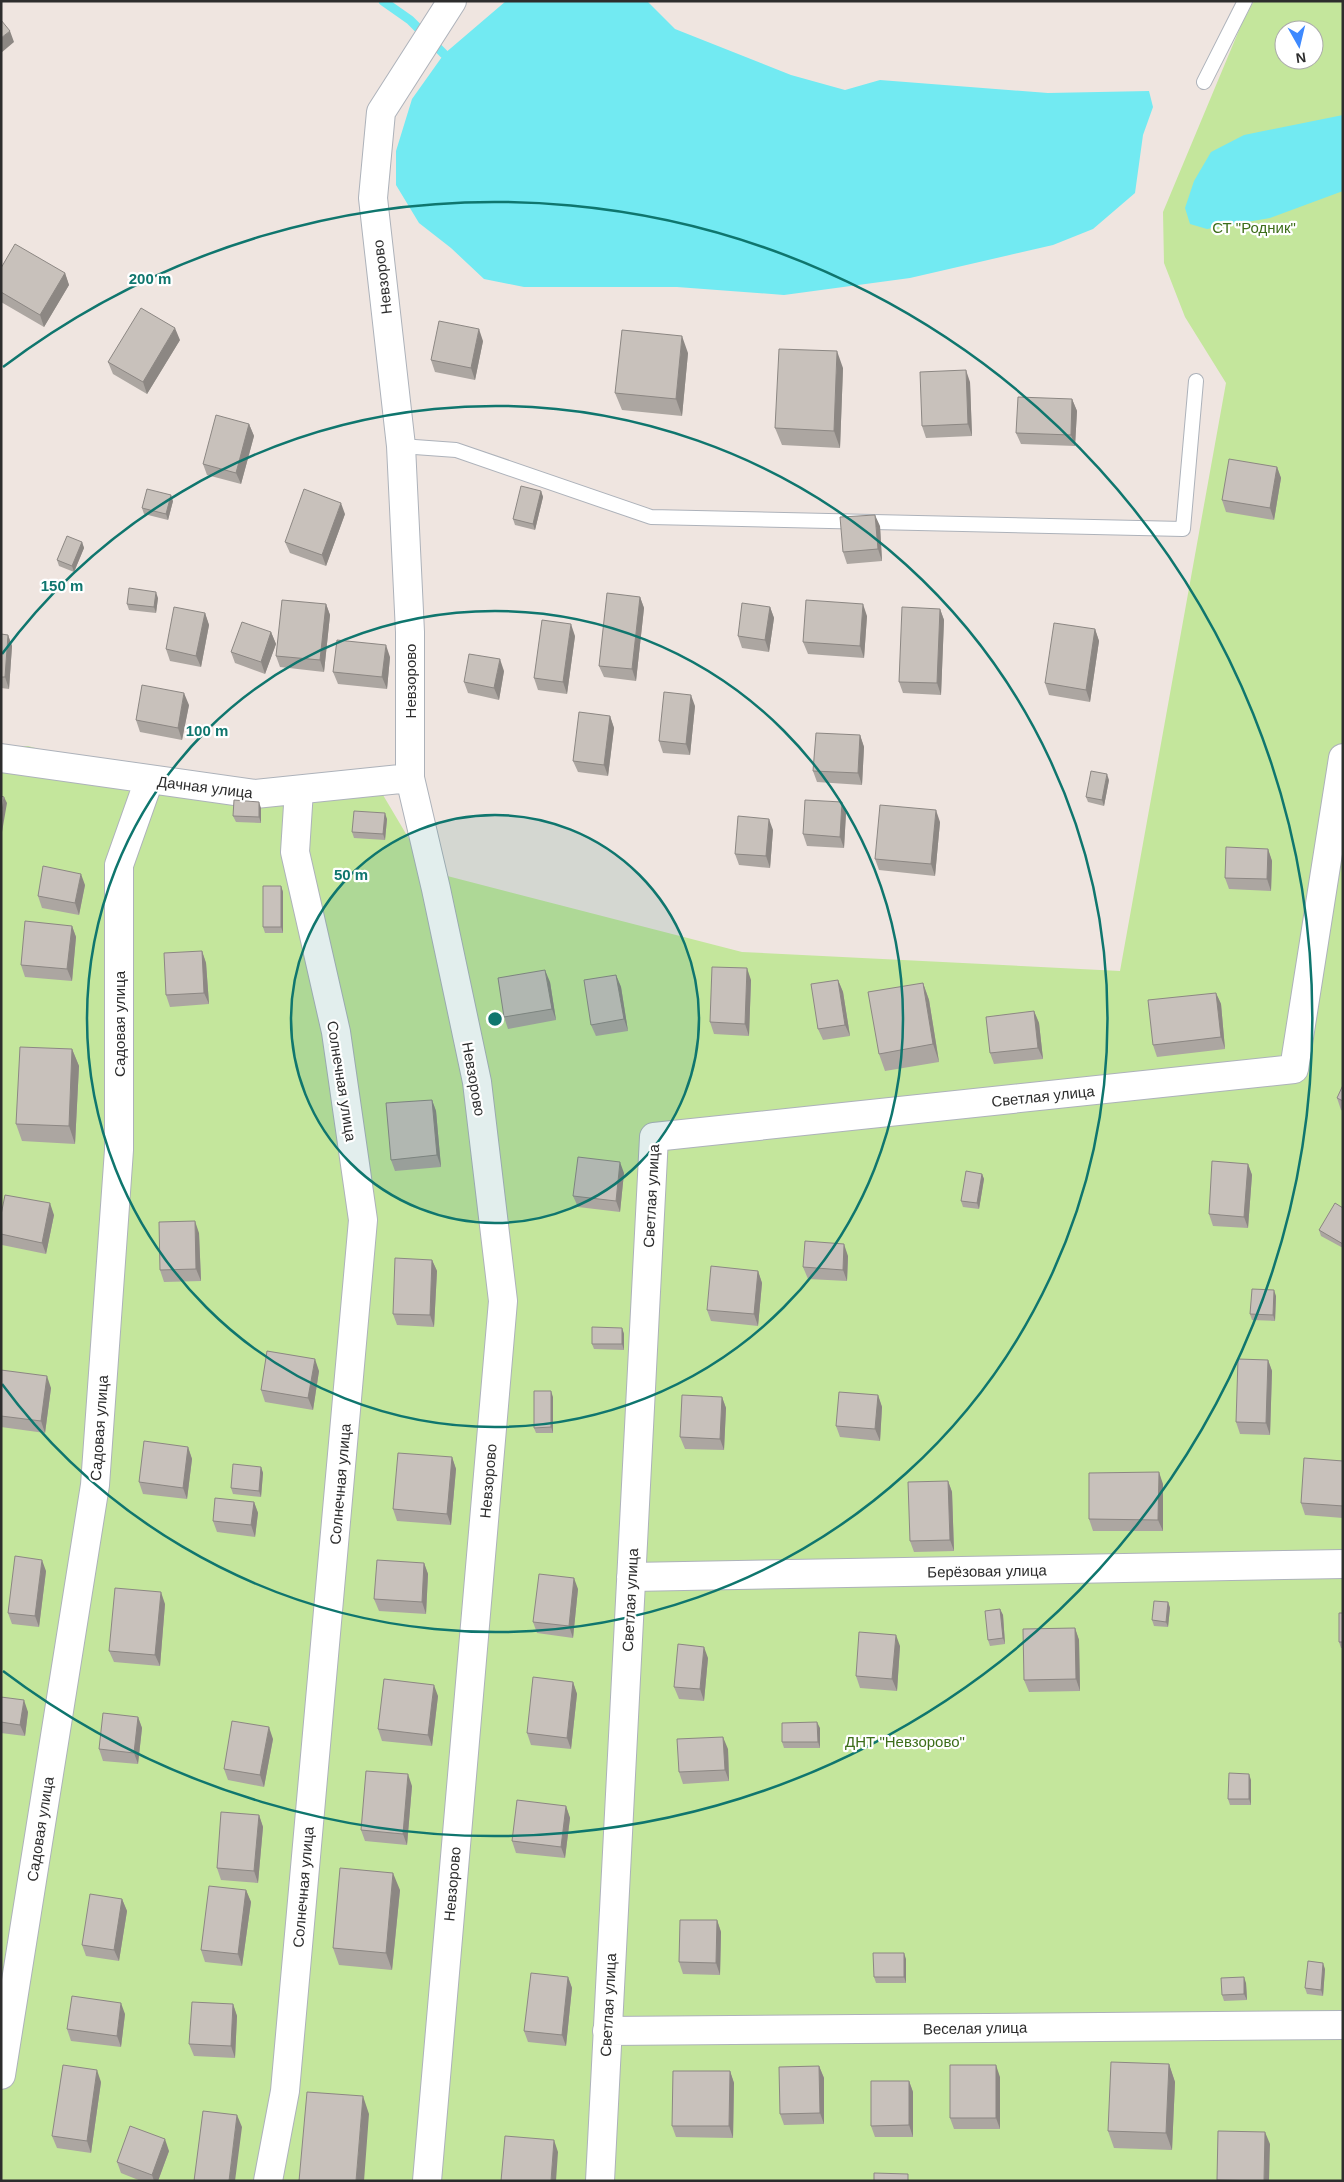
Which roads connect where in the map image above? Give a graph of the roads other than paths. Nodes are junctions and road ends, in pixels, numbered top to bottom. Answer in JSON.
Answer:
{"nodes":[{"id":1,"x":452,"y":1,"type":"edge"},
{"id":2,"x":1245,"y":1,"type":"edge"},
{"id":3,"x":1204,"y":82,"type":"dead end"},
{"id":4,"x":1196,"y":381,"type":"dead end"},
{"id":5,"x":401,"y":446,"type":"junction"},
{"id":6,"x":1,"y":758,"type":"edge"},
{"id":7,"x":1342,"y":765,"type":"edge"},
{"id":8,"x":410,"y":778,"type":"junction"},
{"id":9,"x":149,"y":780,"type":"junction"},
{"id":10,"x":299,"y":790,"type":"junction"},
{"id":11,"x":1343,"y":1564,"type":"edge"},
{"id":12,"x":631,"y":1577,"type":"junction"},
{"id":13,"x":1343,"y":2025,"type":"edge"},
{"id":14,"x":607,"y":2032,"type":"junction"},
{"id":15,"x":1,"y":2075,"type":"edge"},
{"id":16,"x":268,"y":2181,"type":"edge"},
{"id":17,"x":426,"y":2181,"type":"edge"},
{"id":18,"x":600,"y":2181,"type":"edge"}],
"edges":[{"from":1,"to":5,"type":"street","name":"Невзорово"},
{"from":2,"to":3,"type":"lane"},
{"from":4,"to":5,"type":"lane"},
{"from":5,"to":8,"type":"street","name":"Невзорово"},
{"from":6,"to":9,"type":"street","name":"Дачная улица"},
{"from":7,"to":12,"type":"street","name":"Светлая улица"},
{"from":8,"to":10,"type":"street","name":"Дачная улица"},
{"from":8,"to":17,"type":"street","name":"Невзорово"},
{"from":9,"to":10,"type":"street","name":"Дачная улица"},
{"from":9,"to":15,"type":"street","name":"Садовая улица"},
{"from":10,"to":16,"type":"street","name":"Солнечная улица"},
{"from":11,"to":12,"type":"street","name":"Берёзовая улица"},
{"from":12,"to":14,"type":"street","name":"Светлая улица"},
{"from":13,"to":14,"type":"street","name":"Веселая улица"},
{"from":14,"to":18,"type":"street","name":"Светлая улица"}]}
